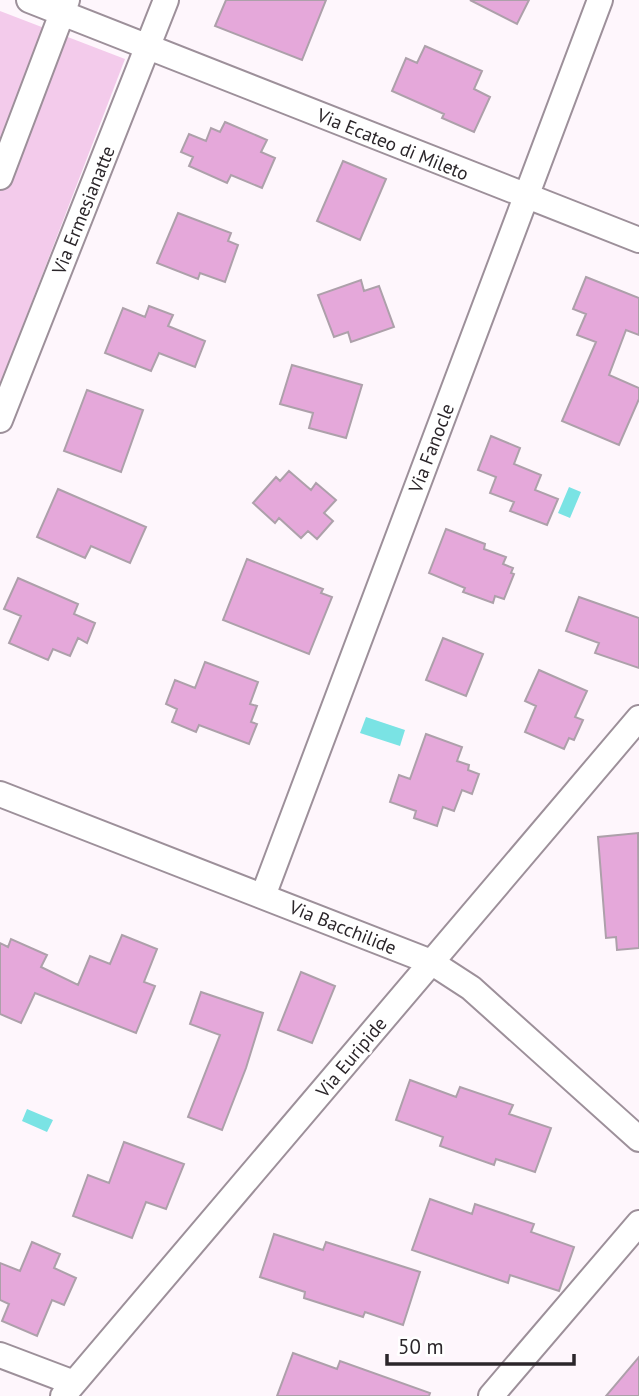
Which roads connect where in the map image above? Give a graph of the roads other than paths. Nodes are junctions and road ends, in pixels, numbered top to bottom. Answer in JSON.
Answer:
{"nodes":[{"id":1,"x":29,"y":0,"type":"edge"},
{"id":2,"x":166,"y":0,"type":"edge"},
{"id":3,"x":600,"y":0,"type":"edge"},
{"id":4,"x":65,"y":6,"type":"edge"},
{"id":5,"x":148,"y":47,"type":"junction"},
{"id":6,"x":0,"y":177,"type":"edge"},
{"id":7,"x":525,"y":197,"type":"junction"},
{"id":8,"x":639,"y":240,"type":"edge"},
{"id":9,"x":0,"y":421,"type":"edge"},
{"id":10,"x":639,"y":718,"type":"edge"},
{"id":11,"x":0,"y":794,"type":"edge"},
{"id":12,"x":262,"y":896,"type":"junction"},
{"id":13,"x":431,"y":962,"type":"junction"},
{"id":14,"x":639,"y":1139,"type":"edge"},
{"id":15,"x":639,"y":1223,"type":"edge"},
{"id":16,"x":0,"y":1355,"type":"edge"},
{"id":17,"x":69,"y":1390,"type":"edge"},
{"id":18,"x":491,"y":1396,"type":"edge"}],
"edges":[{"from":1,"to":4,"type":"street","name":"Via Ecateo di Mileto"},
{"from":2,"to":5,"type":"street","name":"Via Ermesianatte"},
{"from":3,"to":7,"type":"street","name":"Via Fanocle"},
{"from":4,"to":5,"type":"street","name":"Via Ecateo di Mileto"},
{"from":4,"to":6,"type":"street"},
{"from":5,"to":7,"type":"street","name":"Via Ecateo di Mileto"},
{"from":5,"to":9,"type":"street","name":"Via Ermesianatte"},
{"from":7,"to":8,"type":"street","name":"Via Ecateo di Mileto"},
{"from":7,"to":12,"type":"street","name":"Via Fanocle"},
{"from":10,"to":13,"type":"street","name":"Via Euripide"},
{"from":11,"to":12,"type":"street","name":"Via Bacchilide"},
{"from":12,"to":13,"type":"street","name":"Via Bacchilide"},
{"from":13,"to":14,"type":"street","name":"Via Bacchilide"},
{"from":13,"to":17,"type":"street","name":"Via Euripide"},
{"from":15,"to":18,"type":"street"},
{"from":16,"to":17,"type":"street"}]}
